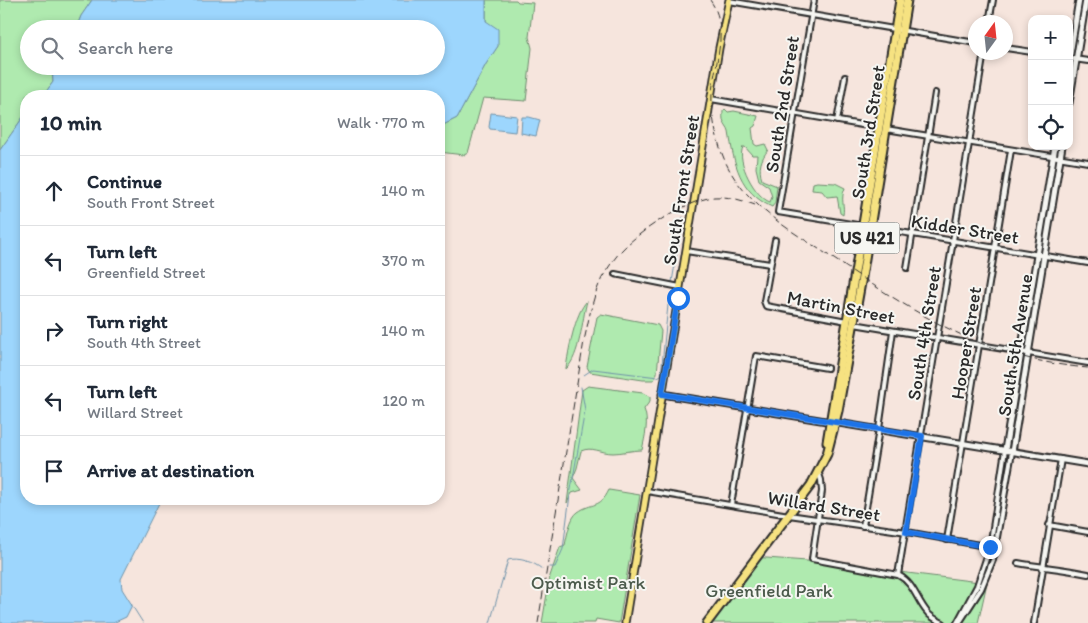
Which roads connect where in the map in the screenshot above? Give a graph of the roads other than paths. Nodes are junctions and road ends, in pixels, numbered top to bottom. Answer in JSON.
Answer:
{"nodes":[{"id":1,"x":814,"y":0,"type":"edge"},
{"id":2,"x":900,"y":0,"type":"edge"},
{"id":3,"x":907,"y":0,"type":"edge"},
{"id":4,"x":993,"y":0,"type":"edge"},
{"id":5,"x":1079,"y":0,"type":"edge"},
{"id":6,"x":1086,"y":0,"type":"edge"},
{"id":7,"x":729,"y":1,"type":"edge"},
{"id":8,"x":990,"y":15,"type":"edge"},
{"id":9,"x":811,"y":16,"type":"junction"},
{"id":10,"x":898,"y":30,"type":"junction"},
{"id":11,"x":1073,"y":35,"type":"edge"},
{"id":12,"x":968,"y":42,"type":"edge"},
{"id":13,"x":1013,"y":49,"type":"edge"},
{"id":14,"x":1028,"y":51,"type":"edge"},
{"id":15,"x":1076,"y":59,"type":"junction"},
{"id":16,"x":983,"y":60,"type":"edge"},
{"id":17,"x":1088,"y":61,"type":"edge"},
{"id":18,"x":845,"y":77,"type":"dead end"},
{"id":19,"x":1073,"y":78,"type":"edge"},
{"id":20,"x":935,"y":93,"type":"dead end"},
{"id":21,"x":711,"y":99,"type":"junction"},
{"id":22,"x":794,"y":114,"type":"junction"},
{"id":23,"x":837,"y":121,"type":"junction"},
{"id":24,"x":882,"y":128,"type":"junction"},
{"id":25,"x":928,"y":136,"type":"junction"},
{"id":26,"x":970,"y":143,"type":"junction"},
{"id":27,"x":1011,"y":150,"type":"junction"},
{"id":28,"x":1054,"y":150,"type":"edge"},
{"id":29,"x":1061,"y":150,"type":"edge"},
{"id":30,"x":1053,"y":157,"type":"junction"},
{"id":31,"x":1060,"y":158,"type":"junction"},
{"id":32,"x":1088,"y":162,"type":"edge"},
{"id":33,"x":778,"y":212,"type":"joint"},
{"id":34,"x":866,"y":226,"type":"junction"},
{"id":35,"x":912,"y":234,"type":"junction"},
{"id":36,"x":775,"y":240,"type":"dead end"},
{"id":37,"x":953,"y":241,"type":"junction"},
{"id":38,"x":995,"y":248,"type":"junction"},
{"id":39,"x":686,"y":251,"type":"junction"},
{"id":40,"x":1037,"y":254,"type":"junction"},
{"id":41,"x":1044,"y":256,"type":"junction"},
{"id":42,"x":1088,"y":263,"type":"edge"},
{"id":43,"x":770,"y":264,"type":"junction"},
{"id":44,"x":907,"y":268,"type":"dead end"},
{"id":45,"x":615,"y":274,"type":"dead end"},
{"id":46,"x":680,"y":287,"type":"junction"},
{"id":47,"x":850,"y":322,"type":"junction"},
{"id":48,"x":893,"y":331,"type":"junction"},
{"id":49,"x":937,"y":338,"type":"junction"},
{"id":50,"x":978,"y":345,"type":"junction"},
{"id":51,"x":1022,"y":352,"type":"junction"},
{"id":52,"x":1028,"y":353,"type":"junction"},
{"id":53,"x":1088,"y":363,"type":"edge"},
{"id":54,"x":827,"y":368,"type":"dead end"},
{"id":55,"x":662,"y":394,"type":"junction"},
{"id":56,"x":746,"y":407,"type":"junction"},
{"id":57,"x":833,"y":421,"type":"junction"},
{"id":58,"x":879,"y":429,"type":"junction"},
{"id":59,"x":922,"y":436,"type":"junction"},
{"id":60,"x":964,"y":443,"type":"junction"},
{"id":61,"x":1005,"y":450,"type":"junction"},
{"id":62,"x":1012,"y":452,"type":"junction"},
{"id":63,"x":1061,"y":459,"type":"junction"},
{"id":64,"x":1088,"y":464,"type":"edge"},
{"id":65,"x":819,"y":474,"type":"junction"},
{"id":66,"x":646,"y":491,"type":"junction"},
{"id":67,"x":731,"y":505,"type":"junction"},
{"id":68,"x":789,"y":515,"type":"junction"},
{"id":69,"x":818,"y":519,"type":"junction"},
{"id":70,"x":1050,"y":525,"type":"junction"},
{"id":71,"x":863,"y":526,"type":"junction"},
{"id":72,"x":906,"y":532,"type":"junction"},
{"id":73,"x":1088,"y":532,"type":"edge"},
{"id":74,"x":947,"y":540,"type":"junction"},
{"id":75,"x":990,"y":547,"type":"junction"},
{"id":76,"x":996,"y":548,"type":"junction"},
{"id":77,"x":1018,"y":563,"type":"dead end"},
{"id":78,"x":1042,"y":568,"type":"junction"},
{"id":79,"x":1088,"y":574,"type":"edge"},
{"id":80,"x":898,"y":575,"type":"junction"},
{"id":81,"x":625,"y":623,"type":"edge"},
{"id":82,"x":707,"y":623,"type":"edge"},
{"id":83,"x":943,"y":623,"type":"edge"},
{"id":84,"x":958,"y":623,"type":"edge"},
{"id":85,"x":1034,"y":623,"type":"edge"}],
"edges":[{"from":1,"to":9,"type":"street","name":"South 2nd Street"},
{"from":2,"to":10,"type":"highway","name":"South 3rd Street","number":"US 421"},
{"from":3,"to":10,"type":"highway","name":"South 3rd Street","number":"US 421"},
{"from":4,"to":8,"type":"street"},
{"from":5,"to":11,"type":"street"},
{"from":6,"to":15,"type":"street"},
{"from":7,"to":9,"type":"street"},
{"from":7,"to":21,"type":"main road","name":"South Front Street"},
{"from":9,"to":10,"type":"street"},
{"from":9,"to":22,"type":"street","name":"South 2nd Street"},
{"from":10,"to":12,"type":"street"},
{"from":10,"to":24,"type":"highway","name":"South 3rd Street","number":"US 421"},
{"from":13,"to":14,"type":"street"},
{"from":15,"to":17,"type":"street"},
{"from":15,"to":19,"type":"street"},
{"from":16,"to":26,"type":"street","name":"South 4th Street"},
{"from":18,"to":23,"type":"street"},
{"from":20,"to":25,"type":"street"},
{"from":21,"to":22,"type":"street"},
{"from":21,"to":39,"type":"main road","name":"South Front Street"},
{"from":22,"to":23,"type":"street"},
{"from":22,"to":33,"type":"street","name":"South 2nd Street"},
{"from":23,"to":24,"type":"street"},
{"from":24,"to":25,"type":"street"},
{"from":24,"to":34,"type":"highway","name":"South 3rd Street","number":"US 421"},
{"from":25,"to":26,"type":"street"},
{"from":25,"to":35,"type":"street"},
{"from":26,"to":27,"type":"street"},
{"from":26,"to":37,"type":"street","name":"South 4th Street"},
{"from":27,"to":30,"type":"street"},
{"from":27,"to":38,"type":"street","name":"Hooper Street"},
{"from":28,"to":30,"type":"street","name":"South 5th Avenue"},
{"from":29,"to":31,"type":"street","name":"South 5th Avenue"},
{"from":30,"to":31,"type":"street"},
{"from":30,"to":40,"type":"street","name":"South 5th Avenue"},
{"from":31,"to":32,"type":"street"},
{"from":31,"to":41,"type":"street","name":"South 5th Avenue"},
{"from":33,"to":34,"type":"street","name":"Kidder Street"},
{"from":34,"to":35,"type":"street","name":"Kidder Street"},
{"from":34,"to":47,"type":"highway","name":"South 3rd Street","number":"US 421"},
{"from":35,"to":37,"type":"street","name":"Kidder Street"},
{"from":35,"to":44,"type":"street"},
{"from":36,"to":43,"type":"street"},
{"from":37,"to":38,"type":"street","name":"Kidder Street"},
{"from":37,"to":49,"type":"street","name":"South 4th Street"},
{"from":38,"to":40,"type":"street","name":"Kidder Street"},
{"from":38,"to":50,"type":"street","name":"Hooper Street"},
{"from":39,"to":43,"type":"street"},
{"from":39,"to":46,"type":"main road","name":"South Front Street"},
{"from":40,"to":41,"type":"street","name":"Kidder Street"},
{"from":40,"to":51,"type":"street","name":"South 5th Avenue"},
{"from":41,"to":42,"type":"street","name":"Kidder Street"},
{"from":41,"to":52,"type":"street","name":"South 5th Avenue"},
{"from":43,"to":47,"type":"street","name":"Martin Street"},
{"from":45,"to":46,"type":"street"},
{"from":46,"to":55,"type":"main road","name":"South Front Street"},
{"from":47,"to":48,"type":"street","name":"Martin Street"},
{"from":47,"to":57,"type":"highway","name":"South 3rd Street","number":"US 421"},
{"from":48,"to":49,"type":"street","name":"Martin Street"},
{"from":48,"to":58,"type":"street"},
{"from":49,"to":50,"type":"street","name":"Martin Street"},
{"from":49,"to":59,"type":"street","name":"South 4th Street"},
{"from":50,"to":51,"type":"street","name":"Martin Street"},
{"from":50,"to":60,"type":"street","name":"Hooper Street"},
{"from":51,"to":52,"type":"street","name":"Martin Street"},
{"from":51,"to":61,"type":"street","name":"South 5th Avenue"},
{"from":52,"to":53,"type":"street","name":"Martin Street"},
{"from":52,"to":62,"type":"street","name":"South 5th Avenue"},
{"from":54,"to":56,"type":"street"},
{"from":55,"to":56,"type":"street"},
{"from":55,"to":66,"type":"main road","name":"South Front Street"},
{"from":56,"to":57,"type":"street"},
{"from":56,"to":67,"type":"street"},
{"from":57,"to":58,"type":"street"},
{"from":57,"to":65,"type":"highway","name":"South 3rd Street","number":"US 421"},
{"from":58,"to":59,"type":"street"},
{"from":58,"to":71,"type":"street"},
{"from":59,"to":60,"type":"street"},
{"from":59,"to":72,"type":"street","name":"South 4th Street"},
{"from":60,"to":61,"type":"street"},
{"from":60,"to":74,"type":"street","name":"Hooper Street"},
{"from":61,"to":62,"type":"street"},
{"from":61,"to":75,"type":"street","name":"South 5th Avenue"},
{"from":62,"to":63,"type":"street"},
{"from":62,"to":76,"type":"street","name":"South 5th Avenue"},
{"from":63,"to":64,"type":"street"},
{"from":63,"to":70,"type":"street"},
{"from":65,"to":68,"type":"highway","number":"US 421"},
{"from":65,"to":69,"type":"street","name":"South 3rd Street"},
{"from":66,"to":67,"type":"street","name":"Willard Street"},
{"from":66,"to":81,"type":"main road","name":"South Front Street"},
{"from":67,"to":68,"type":"street","name":"Willard Street"},
{"from":68,"to":69,"type":"street","name":"Willard Street"},
{"from":68,"to":82,"type":"highway","number":"US 421"},
{"from":69,"to":71,"type":"street","name":"Willard Street"},
{"from":69,"to":80,"type":"street","name":"South 3rd Street"},
{"from":70,"to":73,"type":"street"},
{"from":70,"to":78,"type":"street"},
{"from":71,"to":72,"type":"street","name":"Willard Street"},
{"from":72,"to":74,"type":"street","name":"Willard Street"},
{"from":72,"to":80,"type":"street","name":"South 4th Street"},
{"from":74,"to":75,"type":"street","name":"Willard Street"},
{"from":75,"to":76,"type":"street","name":"Willard Street"},
{"from":75,"to":84,"type":"street","name":"South 5th Avenue"},
{"from":76,"to":84,"type":"street","name":"South 5th Avenue"},
{"from":77,"to":78,"type":"street"},
{"from":78,"to":79,"type":"street"},
{"from":78,"to":85,"type":"street"},
{"from":80,"to":83,"type":"street"}]}
